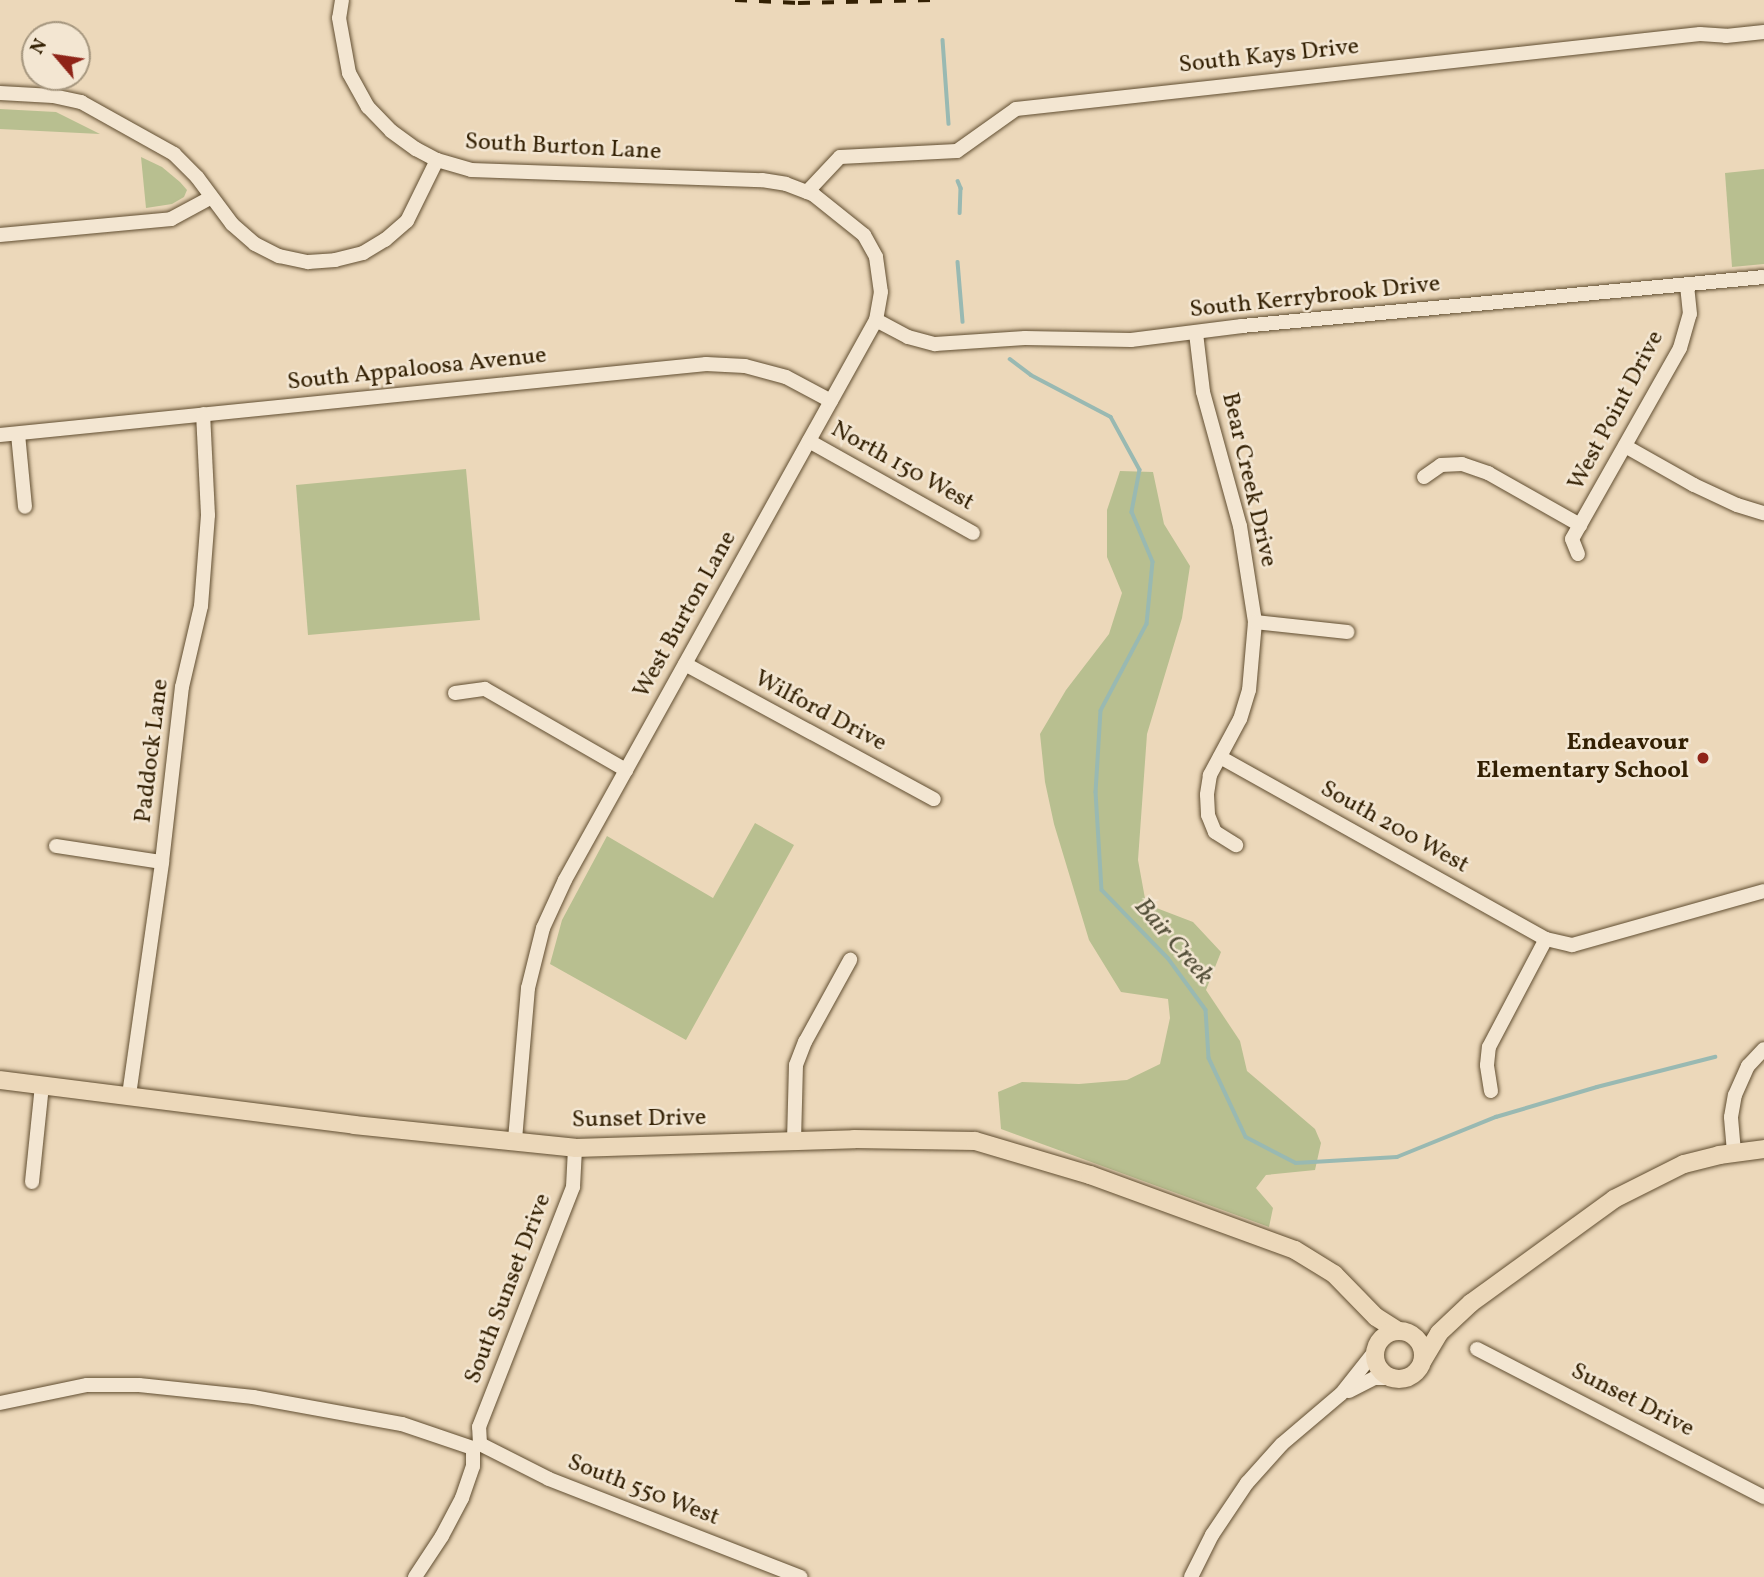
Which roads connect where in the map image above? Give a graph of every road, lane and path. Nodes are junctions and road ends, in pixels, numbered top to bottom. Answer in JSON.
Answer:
{"nodes":[{"id":1,"x":342,"y":0,"type":"edge"},
{"id":2,"x":1764,"y":32,"type":"edge"},
{"id":3,"x":0,"y":93,"type":"edge"},
{"id":4,"x":437,"y":160,"type":"junction"},
{"id":5,"x":762,"y":180,"type":"joint"},
{"id":6,"x":807,"y":192,"type":"junction"},
{"id":7,"x":210,"y":198,"type":"junction"},
{"id":8,"x":0,"y":235,"type":"edge"},
{"id":9,"x":1764,"y":278,"type":"edge"},
{"id":10,"x":1686,"y":285,"type":"junction"},
{"id":11,"x":876,"y":320,"type":"junction"},
{"id":12,"x":1196,"y":333,"type":"junction"},
{"id":13,"x":831,"y":401,"type":"junction"},
{"id":14,"x":203,"y":414,"type":"junction"},
{"id":15,"x":18,"y":433,"type":"junction"},
{"id":16,"x":0,"y":435,"type":"edge"},
{"id":17,"x":809,"y":441,"type":"junction"},
{"id":18,"x":1625,"y":446,"type":"junction"},
{"id":19,"x":1424,"y":477,"type":"dead end"},
{"id":20,"x":25,"y":507,"type":"dead end"},
{"id":21,"x":1764,"y":513,"type":"edge"},
{"id":22,"x":1580,"y":525,"type":"junction"},
{"id":23,"x":973,"y":533,"type":"dead end"},
{"id":24,"x":1578,"y":554,"type":"dead end"},
{"id":25,"x":1255,"y":622,"type":"junction"},
{"id":26,"x":1347,"y":632,"type":"dead end"},
{"id":27,"x":685,"y":664,"type":"junction"},
{"id":28,"x":454,"y":693,"type":"dead end"},
{"id":29,"x":1220,"y":757,"type":"junction"},
{"id":30,"x":626,"y":770,"type":"junction"},
{"id":31,"x":934,"y":799,"type":"dead end"},
{"id":32,"x":1236,"y":845,"type":"dead end"},
{"id":33,"x":56,"y":846,"type":"dead end"},
{"id":34,"x":162,"y":862,"type":"junction"},
{"id":35,"x":1764,"y":891,"type":"edge"},
{"id":36,"x":1546,"y":939,"type":"junction"},
{"id":37,"x":850,"y":960,"type":"dead end"},
{"id":38,"x":1764,"y":1049,"type":"edge"},
{"id":39,"x":0,"y":1080,"type":"edge"},
{"id":40,"x":42,"y":1086,"type":"junction"},
{"id":41,"x":1491,"y":1091,"type":"dead end"},
{"id":42,"x":129,"y":1095,"type":"junction"},
{"id":43,"x":515,"y":1141,"type":"junction"},
{"id":44,"x":794,"y":1141,"type":"junction"},
{"id":45,"x":575,"y":1148,"type":"junction"},
{"id":46,"x":1764,"y":1149,"type":"edge"},
{"id":47,"x":1734,"y":1152,"type":"junction"},
{"id":48,"x":32,"y":1182,"type":"dead end"},
{"id":49,"x":1359,"y":1300,"type":"junction"},
{"id":50,"x":1471,"y":1303,"type":"junction"},
{"id":51,"x":1401,"y":1331,"type":"junction"},
{"id":52,"x":1377,"y":1347,"type":"junction"},
{"id":53,"x":1477,"y":1349,"type":"dead end"},
{"id":54,"x":1423,"y":1360,"type":"junction"},
{"id":55,"x":1395,"y":1378,"type":"junction"},
{"id":56,"x":1341,"y":1394,"type":"junction"},
{"id":57,"x":0,"y":1403,"type":"edge"},
{"id":58,"x":476,"y":1446,"type":"junction"},
{"id":59,"x":1764,"y":1497,"type":"edge"},
{"id":60,"x":415,"y":1577,"type":"edge"},
{"id":61,"x":801,"y":1577,"type":"edge"},
{"id":62,"x":1191,"y":1577,"type":"edge"}],
"edges":[{"from":1,"to":4,"type":"street","name":"South Burton Lane"},
{"from":2,"to":6,"type":"street","name":"South Kays Drive"},
{"from":3,"to":7,"type":"street"},
{"from":4,"to":5,"type":"street","name":"South Burton Lane"},
{"from":4,"to":7,"type":"street"},
{"from":5,"to":6,"type":"street","name":"West Burton Lane"},
{"from":6,"to":11,"type":"street","name":"West Burton Lane"},
{"from":7,"to":8,"type":"street"},
{"from":9,"to":10,"type":"street","name":"South Kerrybrook Drive"},
{"from":10,"to":12,"type":"street","name":"South Kerrybrook Drive"},
{"from":10,"to":18,"type":"street","name":"West Point Drive"},
{"from":11,"to":12,"type":"street","name":"South Kerrybrook Drive"},
{"from":11,"to":13,"type":"street","name":"West Burton Lane"},
{"from":12,"to":25,"type":"street","name":"Bear Creek Drive"},
{"from":13,"to":14,"type":"street","name":"South Appaloosa Avenue"},
{"from":13,"to":17,"type":"street","name":"West Burton Lane"},
{"from":14,"to":15,"type":"street","name":"South Appaloosa Avenue"},
{"from":14,"to":34,"type":"street","name":"Paddock Lane"},
{"from":15,"to":16,"type":"street","name":"South Appaloosa Avenue"},
{"from":15,"to":20,"type":"street"},
{"from":17,"to":23,"type":"street","name":"North 150 West"},
{"from":17,"to":27,"type":"street","name":"West Burton Lane"},
{"from":18,"to":21,"type":"street"},
{"from":18,"to":22,"type":"street","name":"West Point Drive"},
{"from":19,"to":22,"type":"street"},
{"from":22,"to":24,"type":"street","name":"West Point Drive"},
{"from":25,"to":26,"type":"street"},
{"from":25,"to":29,"type":"street","name":"Bear Creek Drive"},
{"from":27,"to":30,"type":"street","name":"West Burton Lane"},
{"from":27,"to":31,"type":"street","name":"Wilford Drive"},
{"from":28,"to":30,"type":"street"},
{"from":29,"to":32,"type":"street","name":"Bear Creek Drive"},
{"from":29,"to":36,"type":"street","name":"South 200 West"},
{"from":30,"to":43,"type":"street","name":"West Burton Lane"},
{"from":33,"to":34,"type":"street"},
{"from":34,"to":42,"type":"street","name":"Paddock Lane"},
{"from":35,"to":36,"type":"street"},
{"from":36,"to":41,"type":"street"},
{"from":37,"to":44,"type":"street"},
{"from":38,"to":47,"type":"street"},
{"from":39,"to":40,"type":"main road","name":"Sunset Drive"},
{"from":40,"to":42,"type":"main road","name":"Sunset Drive"},
{"from":40,"to":48,"type":"street"},
{"from":42,"to":43,"type":"main road","name":"Sunset Drive"},
{"from":43,"to":45,"type":"main road","name":"Sunset Drive"},
{"from":44,"to":45,"type":"main road","name":"Sunset Drive"},
{"from":44,"to":49,"type":"main road","name":"Sunset Drive"},
{"from":45,"to":58,"type":"street","name":"South Sunset Drive"},
{"from":46,"to":47,"type":"main road"},
{"from":47,"to":50,"type":"main road"},
{"from":49,"to":51,"type":"main road","name":"Sunset Drive"},
{"from":49,"to":52,"type":"main road"},
{"from":50,"to":51,"type":"main road"},
{"from":50,"to":54,"type":"main road"},
{"from":51,"to":52,"type":"main road"},
{"from":51,"to":54,"type":"main road"},
{"from":52,"to":55,"type":"main road"},
{"from":52,"to":56,"type":"street"},
{"from":53,"to":59,"type":"street","name":"Sunset Drive"},
{"from":54,"to":55,"type":"main road"},
{"from":55,"to":56,"type":"street"},
{"from":56,"to":62,"type":"street"},
{"from":57,"to":58,"type":"street","name":"South 550 West"},
{"from":58,"to":60,"type":"street","name":"South Sunset Drive"},
{"from":58,"to":61,"type":"street","name":"South 550 West"}]}
